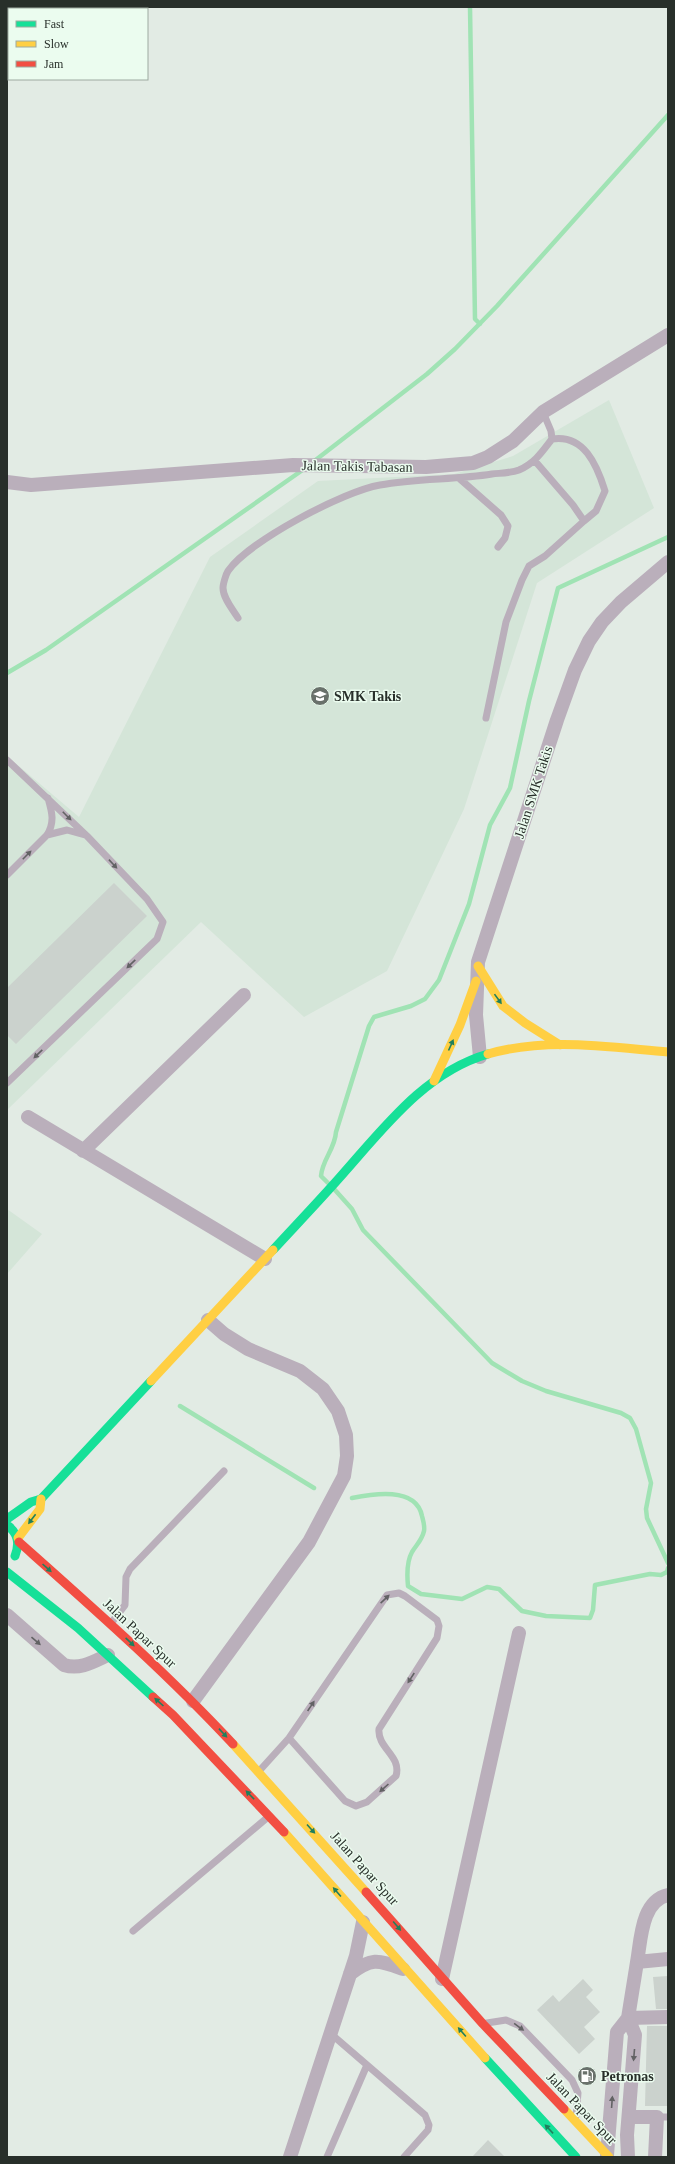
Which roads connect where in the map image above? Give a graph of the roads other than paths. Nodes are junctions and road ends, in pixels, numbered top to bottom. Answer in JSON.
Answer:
{"nodes":[{"id":1,"x":668,"y":335,"type":"edge"},
{"id":2,"x":543,"y":412,"type":"junction"},
{"id":3,"x":552,"y":439,"type":"junction"},
{"id":4,"x":535,"y":461,"type":"junction"},
{"id":5,"x":460,"y":479,"type":"junction"},
{"id":6,"x":7,"y":482,"type":"edge"},
{"id":7,"x":584,"y":521,"type":"junction"},
{"id":8,"x":498,"y":547,"type":"dead end"},
{"id":9,"x":668,"y":562,"type":"edge"},
{"id":10,"x":238,"y":618,"type":"dead end"},
{"id":11,"x":486,"y":718,"type":"dead end"},
{"id":12,"x":7,"y":760,"type":"edge"},
{"id":13,"x":47,"y":796,"type":"junction"},
{"id":14,"x":47,"y":835,"type":"junction"},
{"id":15,"x":87,"y":836,"type":"junction"},
{"id":16,"x":7,"y":875,"type":"edge"},
{"id":17,"x":478,"y":966,"type":"junction"},
{"id":18,"x":476,"y":981,"type":"junction"},
{"id":19,"x":244,"y":995,"type":"dead end"},
{"id":20,"x":561,"y":1045,"type":"junction"},
{"id":21,"x":668,"y":1052,"type":"edge"},
{"id":22,"x":480,"y":1057,"type":"junction"},
{"id":23,"x":434,"y":1081,"type":"junction"},
{"id":24,"x":7,"y":1083,"type":"edge"},
{"id":25,"x":28,"y":1118,"type":"dead end"},
{"id":26,"x":83,"y":1150,"type":"junction"},
{"id":27,"x":264,"y":1260,"type":"junction"},
{"id":28,"x":208,"y":1320,"type":"junction"},
{"id":29,"x":224,"y":1471,"type":"dead end"},
{"id":30,"x":41,"y":1498,"type":"junction"},
{"id":31,"x":7,"y":1519,"type":"edge"},
{"id":32,"x":7,"y":1525,"type":"edge"},
{"id":33,"x":18,"y":1540,"type":"junction"},
{"id":34,"x":7,"y":1564,"type":"edge"},
{"id":35,"x":7,"y":1572,"type":"edge"},
{"id":36,"x":7,"y":1615,"type":"edge"},
{"id":37,"x":111,"y":1624,"type":"junction"},
{"id":38,"x":519,"y":1633,"type":"dead end"},
{"id":39,"x":108,"y":1655,"type":"junction"},
{"id":40,"x":193,"y":1701,"type":"junction"},
{"id":41,"x":289,"y":1738,"type":"junction"},
{"id":42,"x":259,"y":1771,"type":"junction"},
{"id":43,"x":270,"y":1816,"type":"junction"},
{"id":44,"x":668,"y":1895,"type":"edge"},
{"id":45,"x":362,"y":1922,"type":"junction"},
{"id":46,"x":133,"y":1931,"type":"dead end"},
{"id":47,"x":668,"y":1959,"type":"edge"},
{"id":48,"x":637,"y":1962,"type":"junction"},
{"id":49,"x":407,"y":1971,"type":"junction"},
{"id":50,"x":350,"y":1974,"type":"junction"},
{"id":51,"x":442,"y":1979,"type":"junction"},
{"id":52,"x":668,"y":2017,"type":"edge"},
{"id":53,"x":628,"y":2018,"type":"junction"},
{"id":54,"x":483,"y":2024,"type":"junction"},
{"id":55,"x":330,"y":2033,"type":"junction"},
{"id":56,"x":367,"y":2065,"type":"junction"},
{"id":57,"x":629,"y":2117,"type":"junction"},
{"id":58,"x":663,"y":2117,"type":"edge"},
{"id":59,"x":577,"y":2124,"type":"junction"},
{"id":60,"x":607,"y":2156,"type":"edge"},
{"id":61,"x":290,"y":2157,"type":"edge"},
{"id":62,"x":327,"y":2157,"type":"edge"},
{"id":63,"x":404,"y":2157,"type":"edge"},
{"id":64,"x":576,"y":2157,"type":"edge"},
{"id":65,"x":628,"y":2157,"type":"edge"},
{"id":66,"x":655,"y":2157,"type":"edge"}],
"edges":[{"from":1,"to":2,"type":"street","name":"Jalan Takis Tabasan"},
{"from":2,"to":3,"type":"lane"},
{"from":2,"to":6,"type":"street","name":"Jalan Takis Tabasan"},
{"from":3,"to":4,"type":"lane"},
{"from":3,"to":7,"type":"lane"},
{"from":4,"to":5,"type":"lane"},
{"from":4,"to":7,"type":"lane"},
{"from":5,"to":8,"type":"lane"},
{"from":5,"to":10,"type":"lane"},
{"from":7,"to":11,"type":"lane"},
{"from":9,"to":17,"type":"street","name":"Jalan SMK Takis"},
{"from":12,"to":13,"type":"lane"},
{"from":13,"to":14,"type":"lane"},
{"from":13,"to":15,"type":"lane","one_way":true},
{"from":14,"to":15,"type":"lane"},
{"from":16,"to":14,"type":"lane","one_way":true},
{"from":15,"to":24,"type":"lane","one_way":true},
{"from":17,"to":18,"type":"street","name":"Jalan SMK Takis"},
{"from":17,"to":20,"type":"main road","one_way":true},
{"from":18,"to":22,"type":"street","name":"Jalan SMK Takis"},
{"from":23,"to":18,"type":"main road","one_way":true},
{"from":19,"to":26,"type":"street"},
{"from":20,"to":21,"type":"main road"},
{"from":20,"to":22,"type":"main road"},
{"from":22,"to":23,"type":"main road"},
{"from":23,"to":27,"type":"main road"},
{"from":25,"to":26,"type":"street"},
{"from":26,"to":27,"type":"street"},
{"from":27,"to":28,"type":"main road"},
{"from":28,"to":30,"type":"main road"},
{"from":28,"to":40,"type":"street"},
{"from":29,"to":37,"type":"lane"},
{"from":30,"to":31,"type":"main road"},
{"from":30,"to":33,"type":"main road","one_way":true},
{"from":32,"to":33,"type":"main road","name":"Jalan Papar Spur"},
{"from":33,"to":34,"type":"main road"},
{"from":33,"to":37,"type":"main road","name":"Jalan Papar Spur","one_way":true},
{"from":35,"to":39,"type":"main road"},
{"from":36,"to":39,"type":"street","one_way":true},
{"from":37,"to":40,"type":"main road","name":"Jalan Papar Spur","one_way":true},
{"from":38,"to":51,"type":"street"},
{"from":43,"to":39,"type":"main road","one_way":true},
{"from":40,"to":42,"type":"main road","name":"Jalan Papar Spur","one_way":true},
{"from":41,"to":41,"type":"lane","one_way":true},
{"from":41,"to":42,"type":"lane"},
{"from":42,"to":51,"type":"main road","name":"Jalan Papar Spur","one_way":true},
{"from":45,"to":43,"type":"main road","one_way":true},
{"from":43,"to":46,"type":"lane"},
{"from":44,"to":48,"type":"street"},
{"from":45,"to":49,"type":"main road"},
{"from":45,"to":50,"type":"street"},
{"from":47,"to":48,"type":"street"},
{"from":48,"to":53,"type":"street"},
{"from":49,"to":50,"type":"street"},
{"from":64,"to":49,"type":"main road","one_way":true},
{"from":50,"to":55,"type":"street"},
{"from":51,"to":54,"type":"main road","name":"Jalan Papar Spur"},
{"from":52,"to":53,"type":"street"},
{"from":53,"to":57,"type":"street","one_way":true},
{"from":60,"to":53,"type":"street","one_way":true},
{"from":54,"to":59,"type":"main road","name":"Jalan Papar Spur"},
{"from":54,"to":59,"type":"lane","one_way":true},
{"from":55,"to":56,"type":"lane"},
{"from":55,"to":61,"type":"street"},
{"from":56,"to":62,"type":"lane"},
{"from":56,"to":63,"type":"lane"},
{"from":57,"to":58,"type":"street"},
{"from":57,"to":65,"type":"street"},
{"from":58,"to":66,"type":"street"},
{"from":59,"to":60,"type":"main road","name":"Jalan Papar Spur"}]}
